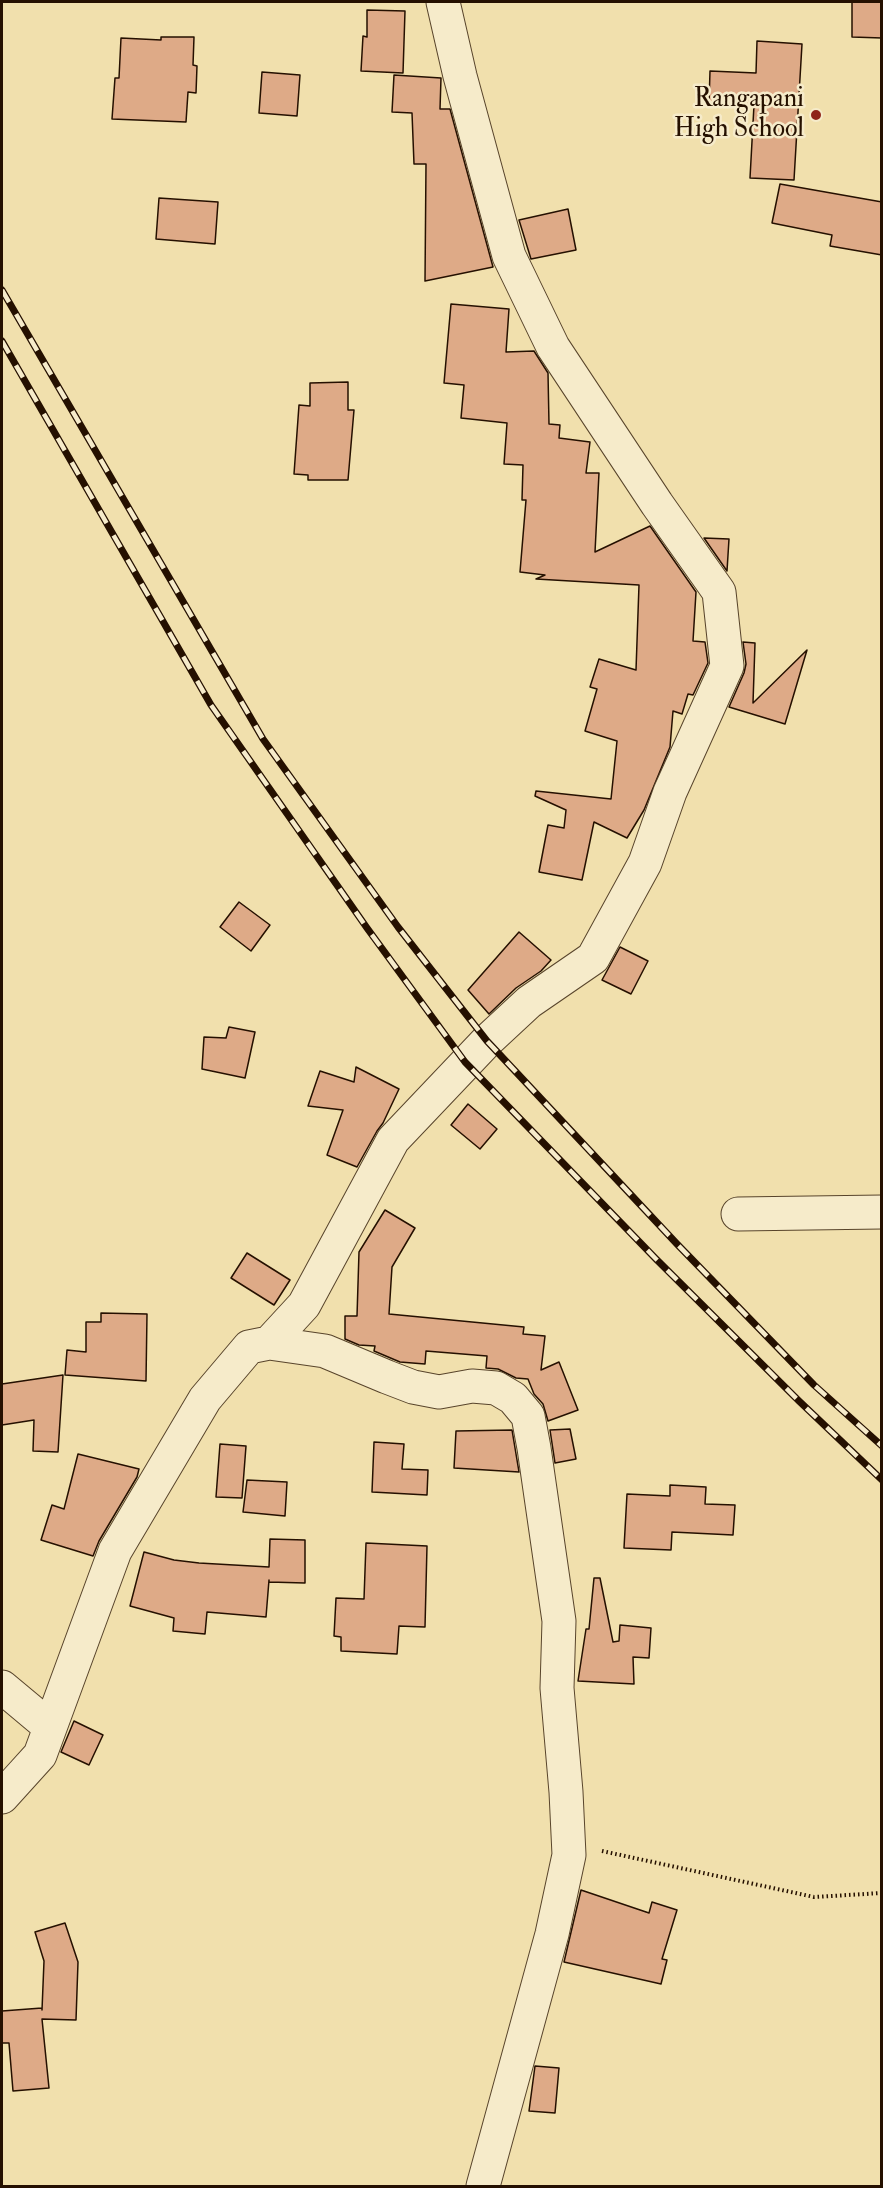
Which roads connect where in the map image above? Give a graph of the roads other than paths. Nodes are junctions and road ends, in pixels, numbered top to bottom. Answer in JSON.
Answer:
{"nodes":[{"id":1,"x":443,"y":2,"type":"edge"},
{"id":2,"x":882,"y":1212,"type":"edge"},
{"id":3,"x":738,"y":1214,"type":"dead end"},
{"id":4,"x":269,"y":1343,"type":"junction"},
{"id":5,"x":2,"y":1687,"type":"edge"},
{"id":6,"x":50,"y":1727,"type":"junction"},
{"id":7,"x":2,"y":1797,"type":"edge"},
{"id":8,"x":483,"y":2187,"type":"edge"}],
"edges":[{"from":1,"to":4,"type":"street"},
{"from":2,"to":3,"type":"street"},
{"from":4,"to":6,"type":"street"},
{"from":4,"to":8,"type":"street"},
{"from":5,"to":6,"type":"street"},
{"from":6,"to":7,"type":"street"}]}
